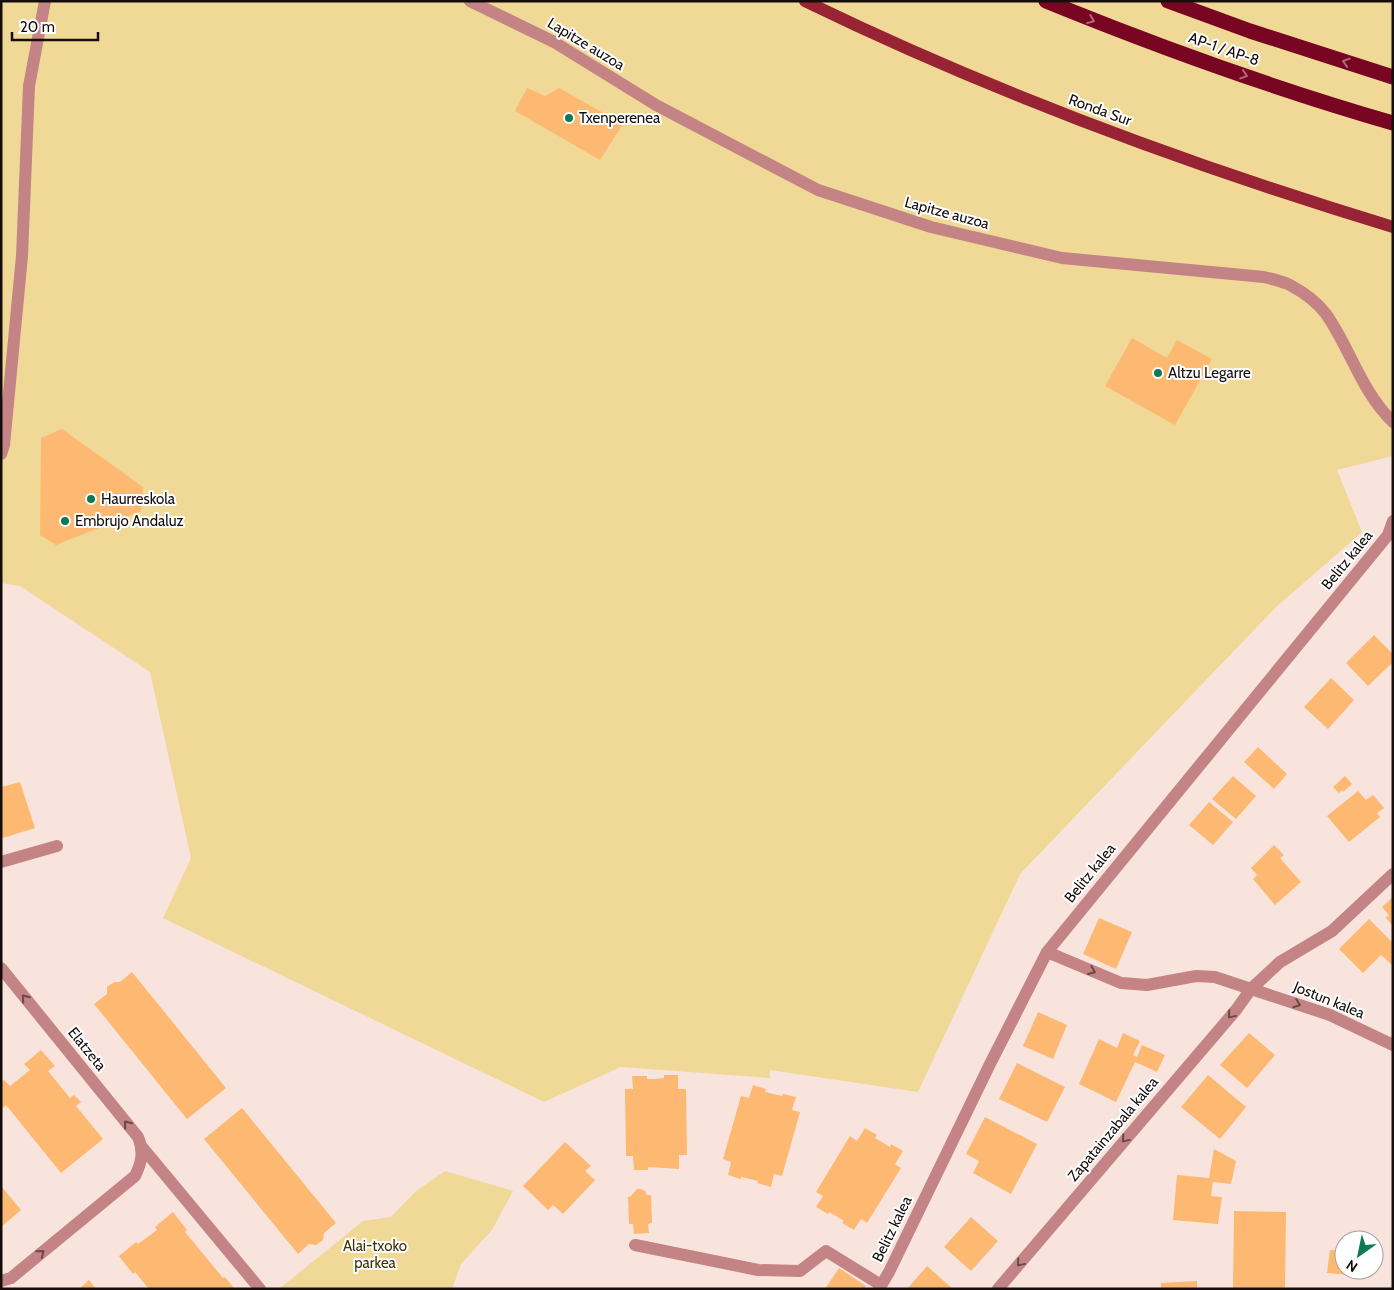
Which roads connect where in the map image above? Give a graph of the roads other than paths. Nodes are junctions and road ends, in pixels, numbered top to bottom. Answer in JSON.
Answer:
{"nodes":[{"id":1,"x":45,"y":1,"type":"edge"},
{"id":2,"x":470,"y":1,"type":"edge"},
{"id":3,"x":805,"y":1,"type":"edge"},
{"id":4,"x":1046,"y":1,"type":"edge"},
{"id":5,"x":1168,"y":1,"type":"edge"},
{"id":6,"x":1393,"y":76,"type":"edge"},
{"id":7,"x":1393,"y":123,"type":"edge"},
{"id":8,"x":1393,"y":227,"type":"edge"},
{"id":9,"x":1393,"y":422,"type":"edge"},
{"id":10,"x":2,"y":449,"type":"edge"},
{"id":11,"x":1393,"y":521,"type":"edge"},
{"id":12,"x":57,"y":846,"type":"dead end"},
{"id":13,"x":1,"y":862,"type":"edge"},
{"id":14,"x":1393,"y":874,"type":"edge"},
{"id":15,"x":1047,"y":952,"type":"junction"},
{"id":16,"x":3,"y":971,"type":"edge"},
{"id":17,"x":1251,"y":988,"type":"junction"},
{"id":18,"x":1393,"y":1045,"type":"edge"},
{"id":19,"x":142,"y":1147,"type":"junction"},
{"id":20,"x":635,"y":1245,"type":"dead end"},
{"id":21,"x":1,"y":1281,"type":"edge"},
{"id":22,"x":880,"y":1287,"type":"edge"},
{"id":23,"x":260,"y":1289,"type":"edge"},
{"id":24,"x":998,"y":1289,"type":"edge"}],
"edges":[{"from":1,"to":10,"type":"street"},
{"from":2,"to":9,"type":"street","name":"Lapitze auzoa"},
{"from":3,"to":8,"type":"main road","name":"Ronda Sur"},
{"from":4,"to":7,"type":"highway","name":"AP-1 / AP-8","one_way":true},
{"from":6,"to":5,"type":"highway","name":"AP-1 / AP-8","one_way":true},
{"from":11,"to":15,"type":"street","name":"Belitz kalea"},
{"from":12,"to":13,"type":"street"},
{"from":14,"to":17,"type":"street","name":"Zapatainzabala kalea"},
{"from":15,"to":17,"type":"street","one_way":true},
{"from":15,"to":22,"type":"street","name":"Belitz kalea"},
{"from":19,"to":16,"type":"street","name":"Elatzeta","one_way":true},
{"from":17,"to":18,"type":"street","name":"Jostun kalea","one_way":true},
{"from":17,"to":24,"type":"street","name":"Zapatainzabala kalea","one_way":true},
{"from":21,"to":19,"type":"street","one_way":true},
{"from":19,"to":23,"type":"street","name":"Elatzeta"},
{"from":20,"to":22,"type":"street"}]}
